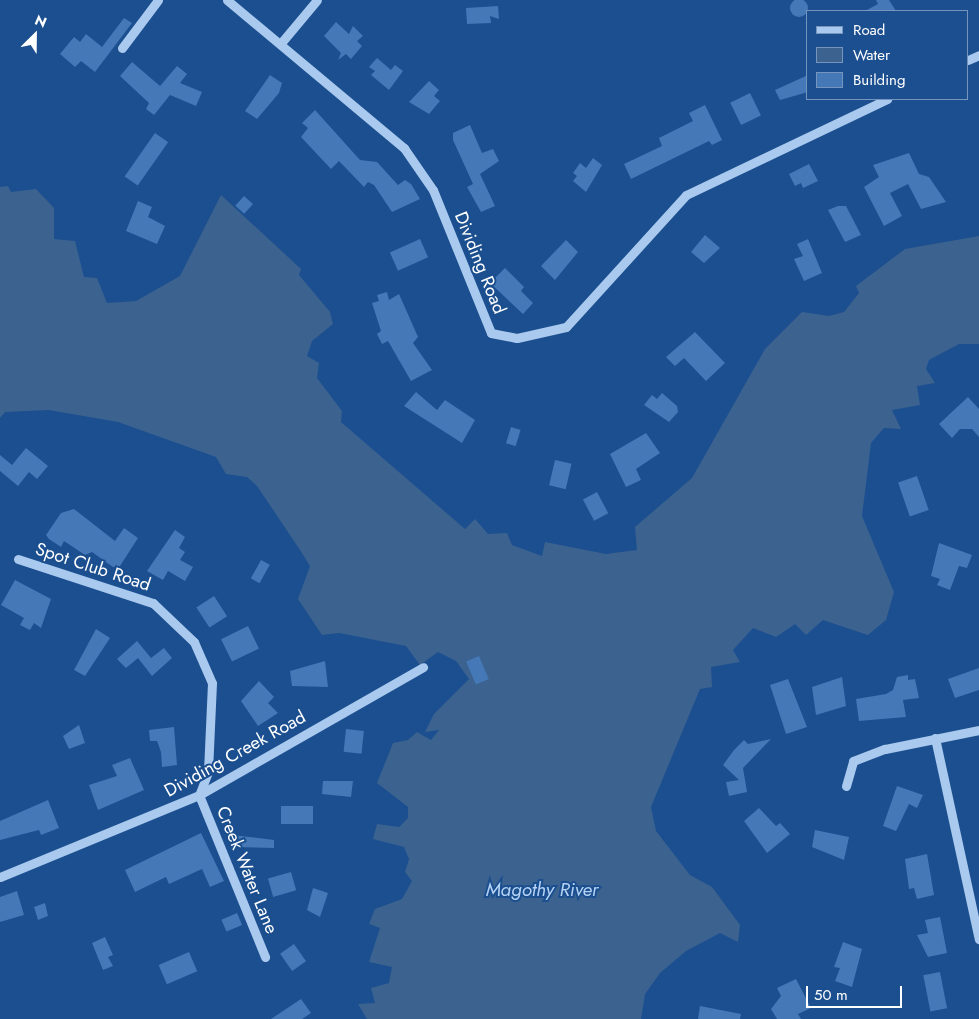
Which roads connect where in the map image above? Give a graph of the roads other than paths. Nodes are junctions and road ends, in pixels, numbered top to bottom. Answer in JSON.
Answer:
{"nodes":[{"id":1,"x":158,"y":0,"type":"edge"},
{"id":2,"x":227,"y":0,"type":"edge"},
{"id":3,"x":317,"y":0,"type":"edge"},
{"id":4,"x":281,"y":43,"type":"junction"},
{"id":5,"x":122,"y":48,"type":"dead end"},
{"id":6,"x":885,"y":100,"type":"edge"},
{"id":7,"x":18,"y":559,"type":"dead end"},
{"id":8,"x":423,"y":667,"type":"dead end"},
{"id":9,"x":979,"y":730,"type":"edge"},
{"id":10,"x":935,"y":738,"type":"junction"},
{"id":11,"x":846,"y":786,"type":"dead end"},
{"id":12,"x":199,"y":796,"type":"junction"},
{"id":13,"x":0,"y":876,"type":"edge"},
{"id":14,"x":979,"y":939,"type":"edge"},
{"id":15,"x":265,"y":957,"type":"dead end"}],
"edges":[{"from":1,"to":5,"type":"street"},
{"from":2,"to":4,"type":"street","name":"Dividing Road"},
{"from":3,"to":4,"type":"street"},
{"from":4,"to":6,"type":"street","name":"Dividing Road"},
{"from":7,"to":12,"type":"street","name":"Spot Club Road"},
{"from":8,"to":12,"type":"street","name":"Dividing Creek Road"},
{"from":9,"to":10,"type":"street"},
{"from":10,"to":11,"type":"street"},
{"from":10,"to":14,"type":"street"},
{"from":12,"to":13,"type":"street","name":"Dividing Creek Road"},
{"from":12,"to":15,"type":"street","name":"Creek Water Lane"}]}
